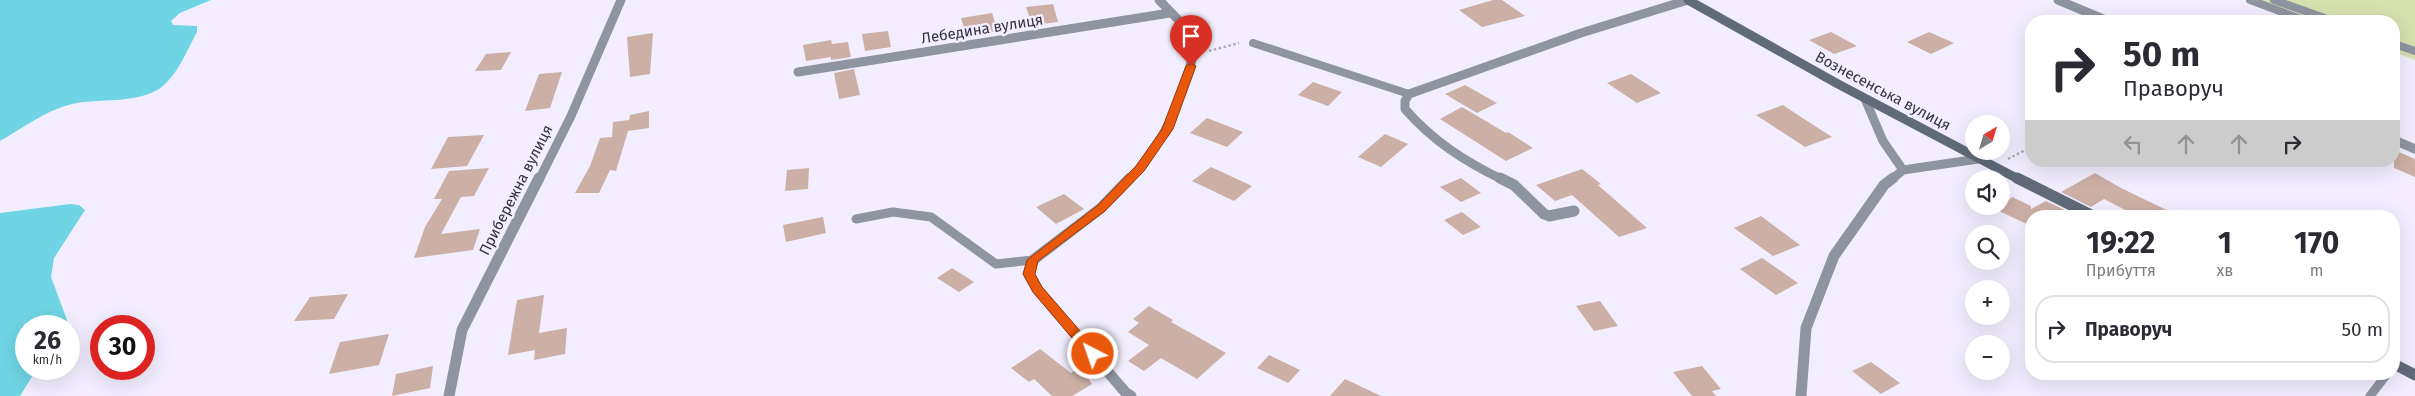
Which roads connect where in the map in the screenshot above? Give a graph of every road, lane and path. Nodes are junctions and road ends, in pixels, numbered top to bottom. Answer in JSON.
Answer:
{"nodes":[{"id":1,"x":621,"y":0,"type":"edge"},
{"id":2,"x":1159,"y":0,"type":"edge"},
{"id":3,"x":1688,"y":0,"type":"edge"},
{"id":4,"x":2058,"y":0,"type":"edge"},
{"id":5,"x":2250,"y":0,"type":"edge"},
{"id":6,"x":2274,"y":0,"type":"edge"},
{"id":7,"x":1170,"y":13,"type":"junction"},
{"id":8,"x":2094,"y":15,"type":"edge"},
{"id":9,"x":2290,"y":15,"type":"edge"},
{"id":10,"x":2315,"y":15,"type":"edge"},
{"id":11,"x":1253,"y":43,"type":"joint"},
{"id":12,"x":2400,"y":46,"type":"edge"},
{"id":13,"x":1196,"y":51,"type":"junction"},
{"id":14,"x":2415,"y":51,"type":"edge"},
{"id":15,"x":798,"y":72,"type":"dead end"},
{"id":16,"x":1410,"y":94,"type":"junction"},
{"id":17,"x":1865,"y":99,"type":"junction"},
{"id":18,"x":2400,"y":143,"type":"edge"},
{"id":19,"x":2415,"y":149,"type":"edge"},
{"id":20,"x":1965,"y":152,"type":"edge"},
{"id":21,"x":1971,"y":160,"type":"edge"},
{"id":22,"x":1980,"y":160,"type":"edge"},
{"id":23,"x":1903,"y":170,"type":"junction"},
{"id":24,"x":1574,"y":210,"type":"dead end"},
{"id":25,"x":2081,"y":210,"type":"edge"},
{"id":26,"x":856,"y":219,"type":"dead end"},
{"id":27,"x":1033,"y":260,"type":"junction"},
{"id":28,"x":2400,"y":367,"type":"edge"},
{"id":29,"x":2415,"y":375,"type":"edge"},
{"id":30,"x":2382,"y":380,"type":"edge"},
{"id":31,"x":1126,"y":395,"type":"edge"},
{"id":32,"x":449,"y":396,"type":"edge"},
{"id":33,"x":1801,"y":396,"type":"edge"},
{"id":34,"x":2370,"y":396,"type":"edge"}],
"edges":[{"from":1,"to":32,"type":"street","name":"Прибережна вулиця"},
{"from":2,"to":7,"type":"street"},
{"from":3,"to":16,"type":"street"},
{"from":3,"to":17,"type":"main road","name":"Вознесенська вулиця"},
{"from":4,"to":8,"type":"street"},
{"from":5,"to":9,"type":"lane"},
{"from":6,"to":10,"type":"lane"},
{"from":7,"to":13,"type":"street"},
{"from":7,"to":15,"type":"street","name":"Лебедина вулиця"},
{"from":11,"to":13,"type":"path"},
{"from":11,"to":16,"type":"lane"},
{"from":12,"to":14,"type":"lane"},
{"from":13,"to":27,"type":"street"},
{"from":16,"to":24,"type":"street"},
{"from":17,"to":20,"type":"main road","name":"Вознесенська вулиця"},
{"from":17,"to":23,"type":"street"},
{"from":18,"to":19,"type":"street"},
{"from":21,"to":23,"type":"street"},
{"from":22,"to":25,"type":"main road","name":"Вознесенська вулиця"},
{"from":23,"to":33,"type":"street"},
{"from":26,"to":27,"type":"lane"},
{"from":27,"to":31,"type":"street"},
{"from":28,"to":29,"type":"main road"},
{"from":30,"to":34,"type":"lane"}]}
